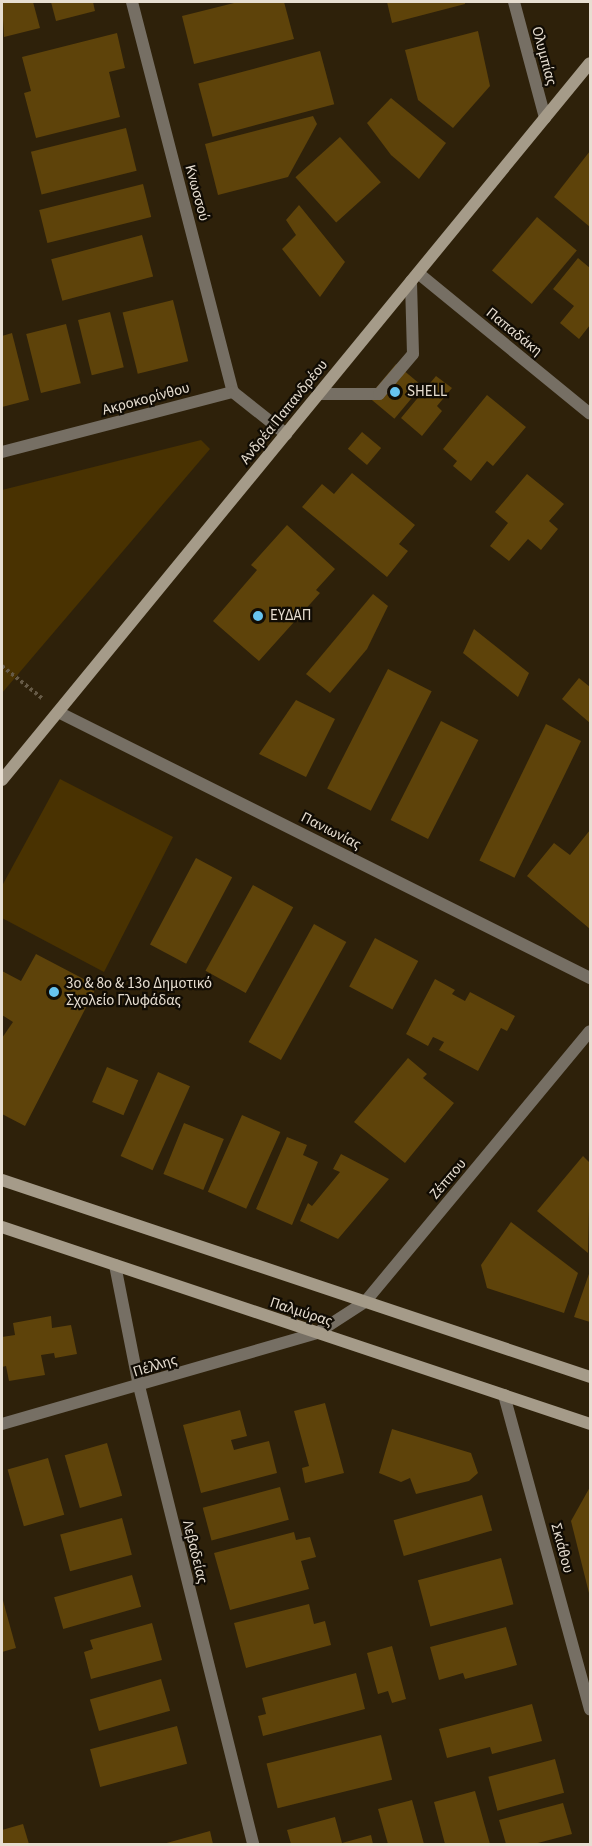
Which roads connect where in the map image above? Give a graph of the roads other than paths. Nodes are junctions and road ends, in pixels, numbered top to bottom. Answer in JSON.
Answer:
{"nodes":[{"id":1,"x":132,"y":2,"type":"edge"},
{"id":2,"x":514,"y":2,"type":"edge"},
{"id":3,"x":591,"y":63,"type":"edge"},
{"id":4,"x":545,"y":118,"type":"junction"},
{"id":5,"x":415,"y":277,"type":"junction"},
{"id":6,"x":233,"y":392,"type":"junction"},
{"id":7,"x":319,"y":394,"type":"junction"},
{"id":8,"x":591,"y":414,"type":"edge"},
{"id":9,"x":286,"y":434,"type":"junction"},
{"id":10,"x":2,"y":452,"type":"edge"},
{"id":11,"x":58,"y":712,"type":"junction"},
{"id":12,"x":2,"y":780,"type":"edge"},
{"id":13,"x":591,"y":978,"type":"edge"},
{"id":14,"x":591,"y":1031,"type":"edge"},
{"id":15,"x":2,"y":1180,"type":"edge"},
{"id":16,"x":2,"y":1227,"type":"edge"},
{"id":17,"x":115,"y":1265,"type":"junction"},
{"id":18,"x":365,"y":1302,"type":"junction"},
{"id":19,"x":317,"y":1333,"type":"junction"},
{"id":20,"x":591,"y":1377,"type":"edge"},
{"id":21,"x":139,"y":1386,"type":"junction"},
{"id":22,"x":504,"y":1395,"type":"junction"},
{"id":23,"x":591,"y":1424,"type":"edge"},
{"id":24,"x":2,"y":1425,"type":"edge"},
{"id":25,"x":591,"y":1708,"type":"edge"},
{"id":26,"x":253,"y":1845,"type":"edge"}],
"edges":[{"from":1,"to":6,"type":"street","name":"Κνωσσού"},
{"from":2,"to":4,"type":"street","name":"Ολυμπίας"},
{"from":3,"to":4,"type":"main road","name":"Ανδρέα Παπανδρέου"},
{"from":4,"to":5,"type":"main road","name":"Ανδρέα Παπανδρέου"},
{"from":5,"to":7,"type":"main road","name":"Ανδρέα Παπανδρέου"},
{"from":5,"to":7,"type":"street"},
{"from":5,"to":8,"type":"street","name":"Παπαδάκη"},
{"from":6,"to":9,"type":"street"},
{"from":6,"to":10,"type":"street","name":"Ακροκορίνθου"},
{"from":7,"to":9,"type":"main road","name":"Ανδρέα Παπανδρέου"},
{"from":9,"to":11,"type":"main road","name":"Ανδρέα Παπανδρέου"},
{"from":11,"to":12,"type":"main road","name":"Ανδρέα Παπανδρέου"},
{"from":11,"to":13,"type":"street","name":"Πανιωνίας"},
{"from":14,"to":18,"type":"street","name":"Ζέππου"},
{"from":15,"to":18,"type":"main road","name":"Παλμύρας"},
{"from":16,"to":17,"type":"main road","name":"Παλμύρας"},
{"from":17,"to":19,"type":"main road","name":"Παλμύρας"},
{"from":17,"to":21,"type":"street","name":"Λεβαδείας"},
{"from":18,"to":19,"type":"street","name":"Ζέππου"},
{"from":18,"to":20,"type":"main road","name":"Παλμύρας"},
{"from":19,"to":21,"type":"street","name":"Πέλλης"},
{"from":19,"to":22,"type":"main road","name":"Παλμύρας"},
{"from":21,"to":24,"type":"street","name":"Πέλλης"},
{"from":21,"to":26,"type":"street","name":"Λεβαδείας"},
{"from":22,"to":23,"type":"main road","name":"Παλμύρας"},
{"from":22,"to":25,"type":"street","name":"Σκιάθου"}]}
